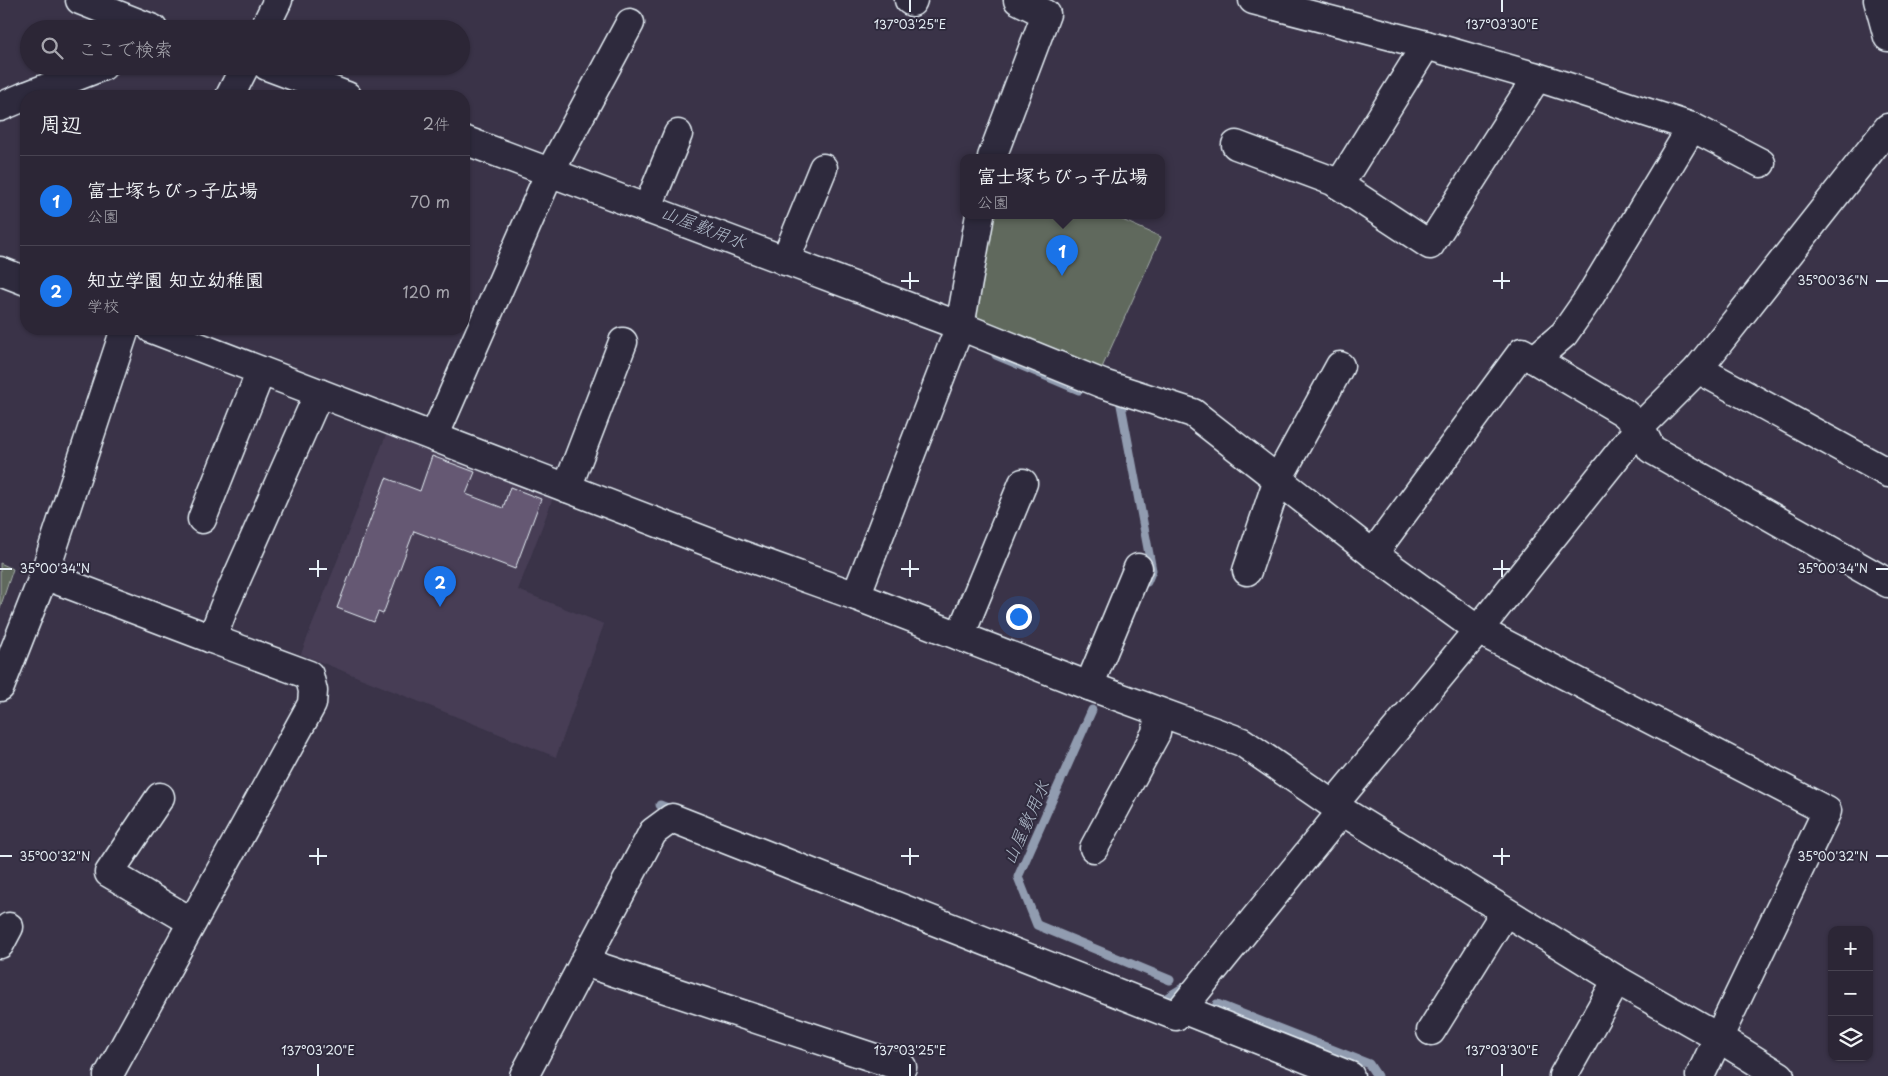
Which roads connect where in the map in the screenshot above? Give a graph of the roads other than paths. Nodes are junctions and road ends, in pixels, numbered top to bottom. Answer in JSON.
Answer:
{"nodes":[{"id":1,"x":80,"y":0,"type":"edge"},
{"id":2,"x":278,"y":0,"type":"edge"},
{"id":3,"x":909,"y":0,"type":"edge"},
{"id":4,"x":913,"y":0,"type":"edge"},
{"id":5,"x":1018,"y":0,"type":"edge"},
{"id":6,"x":1254,"y":0,"type":"edge"},
{"id":7,"x":1878,"y":0,"type":"edge"},
{"id":8,"x":1310,"y":7,"type":"edge"},
{"id":9,"x":130,"y":20,"type":"edge"},
{"id":10,"x":268,"y":20,"type":"edge"},
{"id":11,"x":630,"y":23,"type":"dead end"},
{"id":12,"x":1888,"y":37,"type":"edge"},
{"id":13,"x":1426,"y":44,"type":"junction"},
{"id":14,"x":80,"y":75,"type":"edge"},
{"id":15,"x":240,"y":75,"type":"edge"},
{"id":16,"x":291,"y":75,"type":"edge"},
{"id":17,"x":1537,"y":77,"type":"junction"},
{"id":18,"x":41,"y":90,"type":"edge"},
{"id":19,"x":233,"y":90,"type":"edge"},
{"id":20,"x":331,"y":90,"type":"edge"},
{"id":21,"x":20,"y":99,"type":"edge"},
{"id":22,"x":0,"y":107,"type":"edge"},
{"id":23,"x":1692,"y":127,"type":"junction"},
{"id":24,"x":1888,"y":128,"type":"edge"},
{"id":25,"x":678,"y":134,"type":"dead end"},
{"id":26,"x":470,"y":142,"type":"edge"},
{"id":27,"x":1236,"y":145,"type":"dead end"},
{"id":28,"x":993,"y":154,"type":"edge"},
{"id":29,"x":1761,"y":163,"type":"dead end"},
{"id":30,"x":823,"y":168,"type":"dead end"},
{"id":31,"x":550,"y":172,"type":"junction"},
{"id":32,"x":1339,"y":185,"type":"junction"},
{"id":33,"x":647,"y":209,"type":"junction"},
{"id":34,"x":979,"y":219,"type":"edge"},
{"id":35,"x":785,"y":260,"type":"junction"},
{"id":36,"x":0,"y":270,"type":"edge"},
{"id":37,"x":20,"y":278,"type":"edge"},
{"id":38,"x":960,"y":326,"type":"junction"},
{"id":39,"x":123,"y":335,"type":"edge"},
{"id":40,"x":168,"y":335,"type":"edge"},
{"id":41,"x":623,"y":342,"type":"dead end"},
{"id":42,"x":1535,"y":360,"type":"junction"},
{"id":43,"x":1340,"y":366,"type":"dead end"},
{"id":44,"x":1698,"y":369,"type":"junction"},
{"id":45,"x":261,"y":371,"type":"junction"},
{"id":46,"x":318,"y":393,"type":"junction"},
{"id":47,"x":1640,"y":427,"type":"junction"},
{"id":48,"x":434,"y":437,"type":"junction"},
{"id":49,"x":1888,"y":473,"type":"edge"},
{"id":50,"x":1278,"y":479,"type":"junction"},
{"id":51,"x":1023,"y":483,"type":"dead end"},
{"id":52,"x":567,"y":488,"type":"junction"},
{"id":53,"x":202,"y":519,"type":"dead end"},
{"id":54,"x":1373,"y":554,"type":"junction"},
{"id":55,"x":1138,"y":568,"type":"dead end"},
{"id":56,"x":1247,"y":571,"type":"dead end"},
{"id":57,"x":44,"y":576,"type":"junction"},
{"id":58,"x":1888,"y":583,"type":"edge"},
{"id":59,"x":856,"y":596,"type":"junction"},
{"id":60,"x":1478,"y":630,"type":"junction"},
{"id":61,"x":960,"y":636,"type":"junction"},
{"id":62,"x":212,"y":639,"type":"junction"},
{"id":63,"x":1089,"y":686,"type":"junction"},
{"id":64,"x":0,"y":688,"type":"edge"},
{"id":65,"x":1158,"y":712,"type":"junction"},
{"id":66,"x":160,"y":797,"type":"dead end"},
{"id":67,"x":1338,"y":808,"type":"junction"},
{"id":68,"x":1094,"y":848,"type":"dead end"},
{"id":69,"x":1505,"y":912,"type":"junction"},
{"id":70,"x":192,"y":922,"type":"junction"},
{"id":71,"x":584,"y":962,"type":"junction"},
{"id":72,"x":1617,"y":980,"type":"junction"},
{"id":73,"x":1182,"y":1009,"type":"junction"},
{"id":74,"x":1431,"y":1031,"type":"dead end"},
{"id":75,"x":1718,"y":1038,"type":"junction"},
{"id":76,"x":902,"y":1067,"type":"dead end"},
{"id":77,"x":108,"y":1076,"type":"edge"},
{"id":78,"x":524,"y":1076,"type":"edge"},
{"id":79,"x":1350,"y":1076,"type":"edge"},
{"id":80,"x":1563,"y":1076,"type":"edge"},
{"id":81,"x":1700,"y":1076,"type":"edge"},
{"id":82,"x":1780,"y":1076,"type":"edge"}],
"edges":[{"from":1,"to":9,"type":"street"},
{"from":2,"to":10,"type":"street"},
{"from":3,"to":4,"type":"street"},
{"from":5,"to":28,"type":"street"},
{"from":6,"to":8,"type":"street"},
{"from":7,"to":12,"type":"street"},
{"from":8,"to":13,"type":"street"},
{"from":11,"to":31,"type":"street"},
{"from":13,"to":17,"type":"street"},
{"from":13,"to":32,"type":"street"},
{"from":14,"to":18,"type":"street"},
{"from":15,"to":19,"type":"street"},
{"from":16,"to":20,"type":"street"},
{"from":17,"to":23,"type":"street"},
{"from":17,"to":32,"type":"street"},
{"from":21,"to":22,"type":"street"},
{"from":23,"to":29,"type":"street"},
{"from":23,"to":42,"type":"street"},
{"from":24,"to":44,"type":"street"},
{"from":25,"to":33,"type":"street"},
{"from":26,"to":31,"type":"street"},
{"from":27,"to":32,"type":"street"},
{"from":30,"to":35,"type":"street"},
{"from":31,"to":33,"type":"street"},
{"from":31,"to":48,"type":"street"},
{"from":33,"to":35,"type":"street"},
{"from":34,"to":38,"type":"street"},
{"from":35,"to":38,"type":"street"},
{"from":36,"to":37,"type":"street"},
{"from":38,"to":50,"type":"street"},
{"from":38,"to":59,"type":"street"},
{"from":39,"to":57,"type":"street"},
{"from":40,"to":45,"type":"street"},
{"from":41,"to":52,"type":"street"},
{"from":42,"to":47,"type":"street"},
{"from":42,"to":54,"type":"street"},
{"from":43,"to":50,"type":"street"},
{"from":44,"to":47,"type":"street"},
{"from":44,"to":49,"type":"street"},
{"from":45,"to":46,"type":"street"},
{"from":45,"to":53,"type":"street"},
{"from":46,"to":48,"type":"street"},
{"from":46,"to":62,"type":"street"},
{"from":47,"to":58,"type":"street"},
{"from":47,"to":60,"type":"street"},
{"from":48,"to":52,"type":"street"},
{"from":50,"to":54,"type":"street"},
{"from":50,"to":56,"type":"street"},
{"from":51,"to":61,"type":"street"},
{"from":52,"to":59,"type":"street"},
{"from":54,"to":60,"type":"street"},
{"from":55,"to":63,"type":"street"},
{"from":57,"to":62,"type":"street"},
{"from":57,"to":64,"type":"street"},
{"from":59,"to":61,"type":"street"},
{"from":60,"to":67,"type":"street"},
{"from":60,"to":75,"type":"street"},
{"from":61,"to":63,"type":"street"},
{"from":62,"to":70,"type":"street"},
{"from":63,"to":65,"type":"street"},
{"from":65,"to":67,"type":"street"},
{"from":65,"to":68,"type":"street"},
{"from":66,"to":70,"type":"street"},
{"from":67,"to":69,"type":"street"},
{"from":67,"to":73,"type":"street"},
{"from":69,"to":72,"type":"street"},
{"from":69,"to":74,"type":"street"},
{"from":70,"to":77,"type":"street"},
{"from":71,"to":73,"type":"street"},
{"from":71,"to":76,"type":"street"},
{"from":71,"to":78,"type":"street"},
{"from":72,"to":75,"type":"street"},
{"from":72,"to":80,"type":"street"},
{"from":73,"to":79,"type":"street"},
{"from":75,"to":81,"type":"street"},
{"from":75,"to":82,"type":"street"}]}
